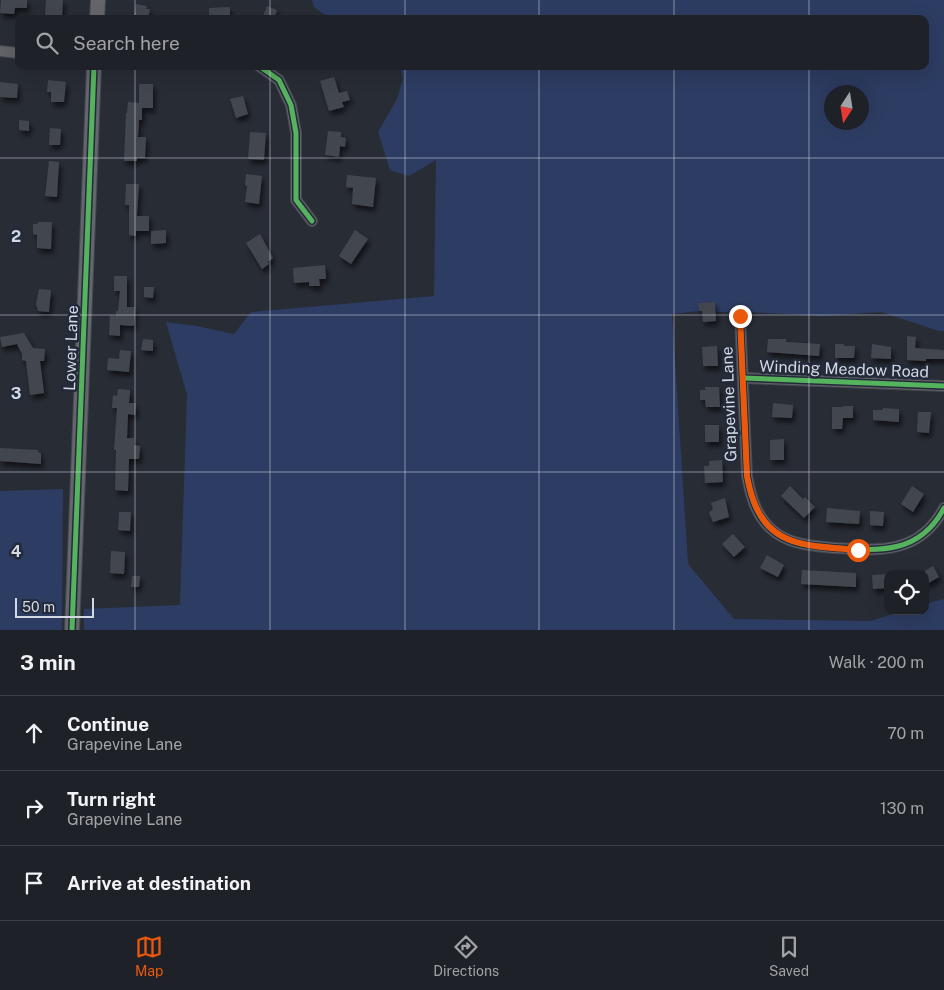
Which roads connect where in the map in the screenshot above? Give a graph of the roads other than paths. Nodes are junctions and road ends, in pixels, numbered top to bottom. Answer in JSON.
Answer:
{"nodes":[{"id":1,"x":98,"y":0,"type":"edge"},
{"id":2,"x":97,"y":15,"type":"edge"},
{"id":3,"x":0,"y":51,"type":"edge"},
{"id":4,"x":15,"y":53,"type":"edge"},
{"id":5,"x":94,"y":70,"type":"edge"},
{"id":6,"x":265,"y":70,"type":"edge"},
{"id":7,"x":312,"y":221,"type":"dead end"},
{"id":8,"x":740,"y":316,"type":"dead end"},
{"id":9,"x":743,"y":378,"type":"junction"},
{"id":10,"x":944,"y":386,"type":"edge"},
{"id":11,"x":944,"y":508,"type":"edge"},
{"id":12,"x":72,"y":630,"type":"edge"}],
"edges":[{"from":1,"to":2,"type":"street"},
{"from":3,"to":4,"type":"street"},
{"from":5,"to":12,"type":"street","name":"Lower Lane"},
{"from":6,"to":7,"type":"street"},
{"from":8,"to":9,"type":"street","name":"Grapevine Lane"},
{"from":9,"to":10,"type":"street","name":"Winding Meadow Road"},
{"from":9,"to":11,"type":"street","name":"Grapevine Lane"}]}
